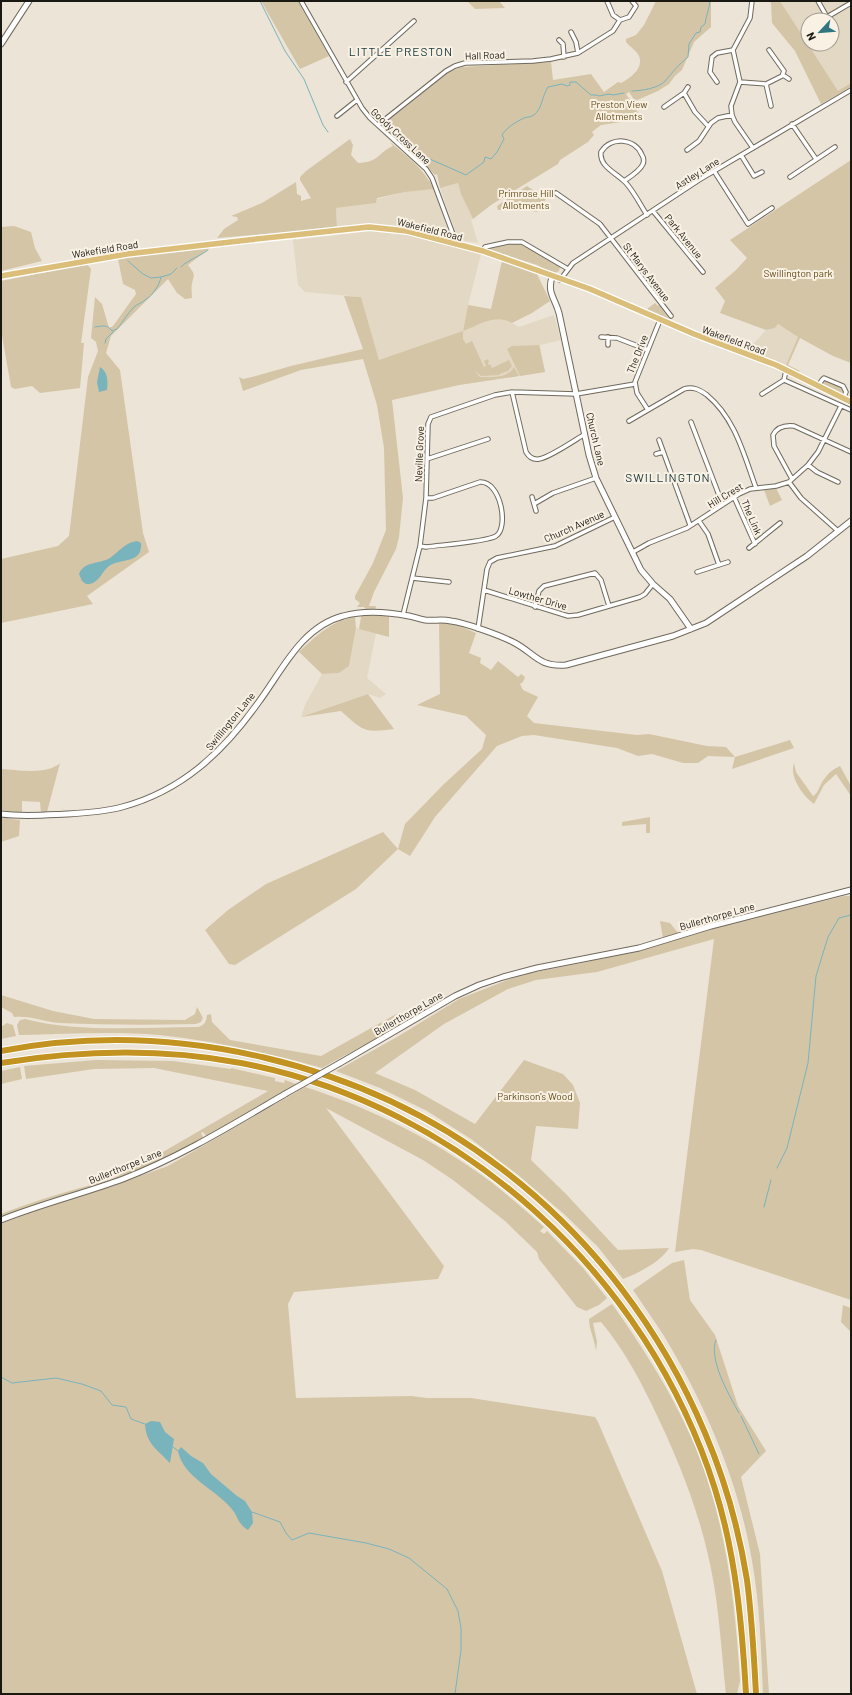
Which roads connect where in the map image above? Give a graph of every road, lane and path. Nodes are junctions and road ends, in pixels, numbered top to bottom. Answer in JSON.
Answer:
{"nodes":[{"id":1,"x":29,"y":1,"type":"edge"},
{"id":2,"x":301,"y":1,"type":"edge"},
{"id":3,"x":607,"y":1,"type":"edge"},
{"id":4,"x":632,"y":1,"type":"edge"},
{"id":5,"x":752,"y":1,"type":"edge"},
{"id":6,"x":818,"y":1,"type":"edge"},
{"id":7,"x":851,"y":3,"type":"edge"},
{"id":8,"x":620,"y":20,"type":"junction"},
{"id":9,"x":414,"y":22,"type":"dead end"},
{"id":10,"x":571,"y":32,"type":"dead end"},
{"id":11,"x":559,"y":40,"type":"dead end"},
{"id":12,"x":1,"y":44,"type":"edge"},
{"id":13,"x":733,"y":50,"type":"junction"},
{"id":14,"x":770,"y":50,"type":"dead end"},
{"id":15,"x":578,"y":53,"type":"junction"},
{"id":16,"x":564,"y":57,"type":"junction"},
{"id":17,"x":783,"y":75,"type":"junction"},
{"id":18,"x":789,"y":79,"type":"dead end"},
{"id":19,"x":346,"y":82,"type":"junction"},
{"id":20,"x":716,"y":82,"type":"dead end"},
{"id":21,"x":740,"y":82,"type":"junction"},
{"id":22,"x":766,"y":84,"type":"junction"},
{"id":23,"x":688,"y":87,"type":"dead end"},
{"id":24,"x":851,"y":90,"type":"edge"},
{"id":25,"x":684,"y":93,"type":"junction"},
{"id":26,"x":357,"y":100,"type":"junction"},
{"id":27,"x":771,"y":106,"type":"dead end"},
{"id":28,"x":664,"y":107,"type":"dead end"},
{"id":29,"x":732,"y":115,"type":"junction"},
{"id":30,"x":337,"y":116,"type":"dead end"},
{"id":31,"x":792,"y":124,"type":"junction"},
{"id":32,"x":378,"y":125,"type":"junction"},
{"id":33,"x":708,"y":126,"type":"junction"},
{"id":34,"x":835,"y":147,"type":"dead end"},
{"id":35,"x":753,"y":148,"type":"junction"},
{"id":36,"x":687,"y":150,"type":"dead end"},
{"id":37,"x":741,"y":155,"type":"junction"},
{"id":38,"x":816,"y":159,"type":"junction"},
{"id":39,"x":714,"y":171,"type":"junction"},
{"id":40,"x":762,"y":172,"type":"dead end"},
{"id":41,"x":790,"y":177,"type":"dead end"},
{"id":42,"x":624,"y":181,"type":"junction"},
{"id":43,"x":556,"y":193,"type":"dead end"},
{"id":44,"x":772,"y":208,"type":"dead end"},
{"id":45,"x":654,"y":211,"type":"junction"},
{"id":46,"x":647,"y":215,"type":"junction"},
{"id":47,"x":611,"y":238,"type":"junction"},
{"id":48,"x":457,"y":245,"type":"junction"},
{"id":49,"x":483,"y":251,"type":"junction"},
{"id":50,"x":568,"y":269,"type":"junction"},
{"id":51,"x":703,"y":272,"type":"dead end"},
{"id":52,"x":1,"y":276,"type":"edge"},
{"id":53,"x":552,"y":277,"type":"junction"},
{"id":54,"x":560,"y":280,"type":"junction"},
{"id":55,"x":671,"y":316,"type":"dead end"},
{"id":56,"x":660,"y":320,"type":"junction"},
{"id":57,"x":601,"y":337,"type":"dead end"},
{"id":58,"x":608,"y":337,"type":"junction"},
{"id":59,"x":608,"y":345,"type":"dead end"},
{"id":60,"x":648,"y":350,"type":"junction"},
{"id":61,"x":786,"y":370,"type":"junction"},
{"id":62,"x":784,"y":380,"type":"junction"},
{"id":63,"x":635,"y":384,"type":"junction"},
{"id":64,"x":818,"y":386,"type":"junction"},
{"id":65,"x":512,"y":392,"type":"junction"},
{"id":66,"x":576,"y":394,"type":"junction"},
{"id":67,"x":762,"y":394,"type":"dead end"},
{"id":68,"x":843,"y":399,"type":"junction"},
{"id":69,"x":851,"y":402,"type":"edge"},
{"id":70,"x":841,"y":406,"type":"junction"},
{"id":71,"x":648,"y":410,"type":"junction"},
{"id":72,"x":851,"y":410,"type":"edge"},
{"id":73,"x":629,"y":421,"type":"dead end"},
{"id":74,"x":691,"y":422,"type":"dead end"},
{"id":75,"x":585,"y":434,"type":"junction"},
{"id":76,"x":696,"y":434,"type":"junction"},
{"id":77,"x":690,"y":437,"type":"dead end"},
{"id":78,"x":488,"y":439,"type":"dead end"},
{"id":79,"x":659,"y":440,"type":"dead end"},
{"id":80,"x":824,"y":440,"type":"junction"},
{"id":81,"x":663,"y":452,"type":"junction"},
{"id":82,"x":851,"y":452,"type":"edge"},
{"id":83,"x":656,"y":454,"type":"dead end"},
{"id":84,"x":427,"y":459,"type":"junction"},
{"id":85,"x":808,"y":466,"type":"junction"},
{"id":86,"x":596,"y":478,"type":"junction"},
{"id":87,"x":791,"y":480,"type":"junction"},
{"id":88,"x":838,"y":482,"type":"dead end"},
{"id":89,"x":756,"y":488,"type":"junction"},
{"id":90,"x":532,"y":497,"type":"dead end"},
{"id":91,"x":734,"y":497,"type":"junction"},
{"id":92,"x":426,"y":498,"type":"junction"},
{"id":93,"x":534,"y":504,"type":"junction"},
{"id":94,"x":722,"y":504,"type":"junction"},
{"id":95,"x":536,"y":511,"type":"dead end"},
{"id":96,"x":615,"y":517,"type":"junction"},
{"id":97,"x":699,"y":521,"type":"junction"},
{"id":98,"x":851,"y":521,"type":"edge"},
{"id":99,"x":780,"y":523,"type":"dead end"},
{"id":100,"x":690,"y":526,"type":"junction"},
{"id":101,"x":838,"y":531,"type":"junction"},
{"id":102,"x":755,"y":544,"type":"junction"},
{"id":103,"x":420,"y":546,"type":"junction"},
{"id":104,"x":749,"y":548,"type":"dead end"},
{"id":105,"x":632,"y":552,"type":"junction"},
{"id":106,"x":728,"y":562,"type":"dead end"},
{"id":107,"x":719,"y":565,"type":"junction"},
{"id":108,"x":697,"y":572,"type":"dead end"},
{"id":109,"x":412,"y":578,"type":"junction"},
{"id":110,"x":449,"y":582,"type":"dead end"},
{"id":111,"x":653,"y":584,"type":"junction"},
{"id":112,"x":484,"y":590,"type":"junction"},
{"id":113,"x":609,"y":606,"type":"junction"},
{"id":114,"x":535,"y":607,"type":"junction"},
{"id":115,"x":403,"y":615,"type":"junction"},
{"id":116,"x":478,"y":629,"type":"junction"},
{"id":117,"x":691,"y":629,"type":"junction"},
{"id":118,"x":1,"y":814,"type":"edge"},
{"id":119,"x":851,"y":890,"type":"edge"},
{"id":120,"x":1,"y":1051,"type":"edge"},
{"id":121,"x":1,"y":1063,"type":"edge"},
{"id":122,"x":1,"y":1220,"type":"edge"},
{"id":123,"x":746,"y":1694,"type":"edge"},
{"id":124,"x":756,"y":1694,"type":"edge"}],
"edges":[{"from":1,"to":12,"type":"street"},
{"from":2,"to":19,"type":"street","name":"Goody Cross Lane"},
{"from":3,"to":8,"type":"street"},
{"from":4,"to":8,"type":"street"},
{"from":5,"to":13,"type":"street"},
{"from":6,"to":7,"type":"street"},
{"from":8,"to":15,"type":"street","name":"Hall Road"},
{"from":9,"to":19,"type":"street"},
{"from":10,"to":15,"type":"street"},
{"from":11,"to":16,"type":"street"},
{"from":13,"to":20,"type":"street"},
{"from":13,"to":21,"type":"street"},
{"from":14,"to":17,"type":"street"},
{"from":15,"to":16,"type":"street","name":"Hall Road"},
{"from":16,"to":32,"type":"street","name":"Hall Road"},
{"from":17,"to":18,"type":"street"},
{"from":17,"to":22,"type":"street"},
{"from":19,"to":26,"type":"street","name":"Goody Cross Lane"},
{"from":21,"to":22,"type":"street"},
{"from":21,"to":29,"type":"street"},
{"from":22,"to":27,"type":"street"},
{"from":23,"to":25,"type":"street"},
{"from":24,"to":31,"type":"street","name":"Astley Lane"},
{"from":25,"to":28,"type":"street"},
{"from":25,"to":33,"type":"street"},
{"from":26,"to":30,"type":"street"},
{"from":26,"to":32,"type":"street","name":"Goody Cross Lane"},
{"from":29,"to":33,"type":"street"},
{"from":29,"to":35,"type":"street"},
{"from":31,"to":35,"type":"street","name":"Astley Lane"},
{"from":31,"to":38,"type":"street"},
{"from":32,"to":48,"type":"street","name":"Goody Cross Lane"},
{"from":33,"to":36,"type":"street"},
{"from":34,"to":38,"type":"street"},
{"from":35,"to":37,"type":"street","name":"Astley Lane"},
{"from":37,"to":39,"type":"street","name":"Astley Lane"},
{"from":37,"to":40,"type":"street"},
{"from":38,"to":41,"type":"street"},
{"from":39,"to":44,"type":"street"},
{"from":39,"to":45,"type":"street","name":"Astley Lane"},
{"from":42,"to":42,"type":"street"},
{"from":42,"to":46,"type":"street"},
{"from":43,"to":47,"type":"street","name":"St Marys Avenue"},
{"from":45,"to":46,"type":"street","name":"Astley Lane"},
{"from":45,"to":51,"type":"street","name":"Park Avenue"},
{"from":46,"to":47,"type":"street","name":"Astley Lane"},
{"from":47,"to":50,"type":"street","name":"Astley Lane"},
{"from":47,"to":55,"type":"street","name":"St Marys Avenue"},
{"from":48,"to":49,"type":"main road","name":"Wakefield Road"},
{"from":48,"to":52,"type":"main road","name":"Wakefield Road"},
{"from":49,"to":50,"type":"street"},
{"from":49,"to":53,"type":"main road","name":"Wakefield Road"},
{"from":50,"to":54,"type":"street","name":"Astley Lane"},
{"from":53,"to":54,"type":"main road","name":"Wakefield Road"},
{"from":53,"to":66,"type":"street","name":"Church Lane"},
{"from":54,"to":56,"type":"main road","name":"Wakefield Road"},
{"from":56,"to":60,"type":"street","name":"The Drive"},
{"from":56,"to":61,"type":"main road","name":"Wakefield Road"},
{"from":57,"to":58,"type":"street"},
{"from":58,"to":59,"type":"street"},
{"from":58,"to":60,"type":"street"},
{"from":60,"to":63,"type":"street","name":"The Drive"},
{"from":61,"to":62,"type":"street"},
{"from":61,"to":64,"type":"main road","name":"Wakefield Road"},
{"from":62,"to":67,"type":"street"},
{"from":62,"to":70,"type":"street"},
{"from":63,"to":66,"type":"street","name":"The Drive"},
{"from":63,"to":71,"type":"street"},
{"from":64,"to":68,"type":"main road","name":"Wakefield Road"},
{"from":64,"to":68,"type":"street"},
{"from":65,"to":66,"type":"street","name":"Neville Grove"},
{"from":65,"to":75,"type":"street"},
{"from":65,"to":84,"type":"street","name":"Neville Grove"},
{"from":66,"to":75,"type":"street","name":"Church Lane"},
{"from":68,"to":69,"type":"main road","name":"Wakefield Road"},
{"from":70,"to":72,"type":"street"},
{"from":70,"to":80,"type":"street","name":"Hill Crest"},
{"from":71,"to":73,"type":"street"},
{"from":71,"to":89,"type":"street"},
{"from":74,"to":76,"type":"street"},
{"from":75,"to":86,"type":"street","name":"Church Lane"},
{"from":76,"to":77,"type":"street"},
{"from":76,"to":94,"type":"street"},
{"from":78,"to":84,"type":"street"},
{"from":79,"to":81,"type":"street"},
{"from":80,"to":82,"type":"street"},
{"from":80,"to":85,"type":"street","name":"Hill Crest"},
{"from":80,"to":87,"type":"street"},
{"from":81,"to":83,"type":"street"},
{"from":81,"to":100,"type":"street"},
{"from":84,"to":92,"type":"street","name":"Neville Grove"},
{"from":85,"to":87,"type":"street","name":"Hill Crest"},
{"from":85,"to":88,"type":"street"},
{"from":86,"to":93,"type":"street"},
{"from":86,"to":96,"type":"street","name":"Church Lane"},
{"from":87,"to":89,"type":"street","name":"Hill Crest"},
{"from":87,"to":101,"type":"street"},
{"from":89,"to":91,"type":"street","name":"Hill Crest"},
{"from":90,"to":93,"type":"street"},
{"from":91,"to":94,"type":"street","name":"Hill Crest"},
{"from":91,"to":102,"type":"street","name":"The Link"},
{"from":92,"to":103,"type":"street","name":"Neville Grove"},
{"from":92,"to":103,"type":"street"},
{"from":93,"to":95,"type":"street"},
{"from":94,"to":97,"type":"street","name":"Hill Crest"},
{"from":96,"to":105,"type":"street","name":"Church Lane"},
{"from":96,"to":112,"type":"street","name":"Church Avenue"},
{"from":97,"to":100,"type":"street","name":"Hill Crest"},
{"from":97,"to":107,"type":"street"},
{"from":98,"to":101,"type":"street","name":"Swillington Lane"},
{"from":99,"to":102,"type":"street","name":"The Link"},
{"from":100,"to":105,"type":"street","name":"Hill Crest"},
{"from":101,"to":117,"type":"street","name":"Swillington Lane"},
{"from":102,"to":104,"type":"street","name":"The Link"},
{"from":103,"to":109,"type":"street","name":"Neville Grove"},
{"from":105,"to":111,"type":"street","name":"Church Lane"},
{"from":106,"to":107,"type":"street"},
{"from":107,"to":108,"type":"street"},
{"from":109,"to":110,"type":"street"},
{"from":109,"to":115,"type":"street","name":"Neville Grove"},
{"from":111,"to":113,"type":"street","name":"Lowther Drive"},
{"from":111,"to":117,"type":"street","name":"Church Lane"},
{"from":112,"to":114,"type":"street","name":"Lowther Drive"},
{"from":112,"to":116,"type":"street","name":"Church Avenue"},
{"from":113,"to":114,"type":"street","name":"Lowther Drive"},
{"from":113,"to":114,"type":"street"},
{"from":115,"to":116,"type":"street","name":"Swillington Lane"},
{"from":115,"to":118,"type":"street","name":"Swillington Lane"},
{"from":116,"to":117,"type":"street","name":"Swillington Lane"},
{"from":119,"to":122,"type":"street","name":"Bullerthorpe Lane","bridge":true},
{"from":120,"to":124,"type":"highway"},
{"from":121,"to":123,"type":"highway"}]}
